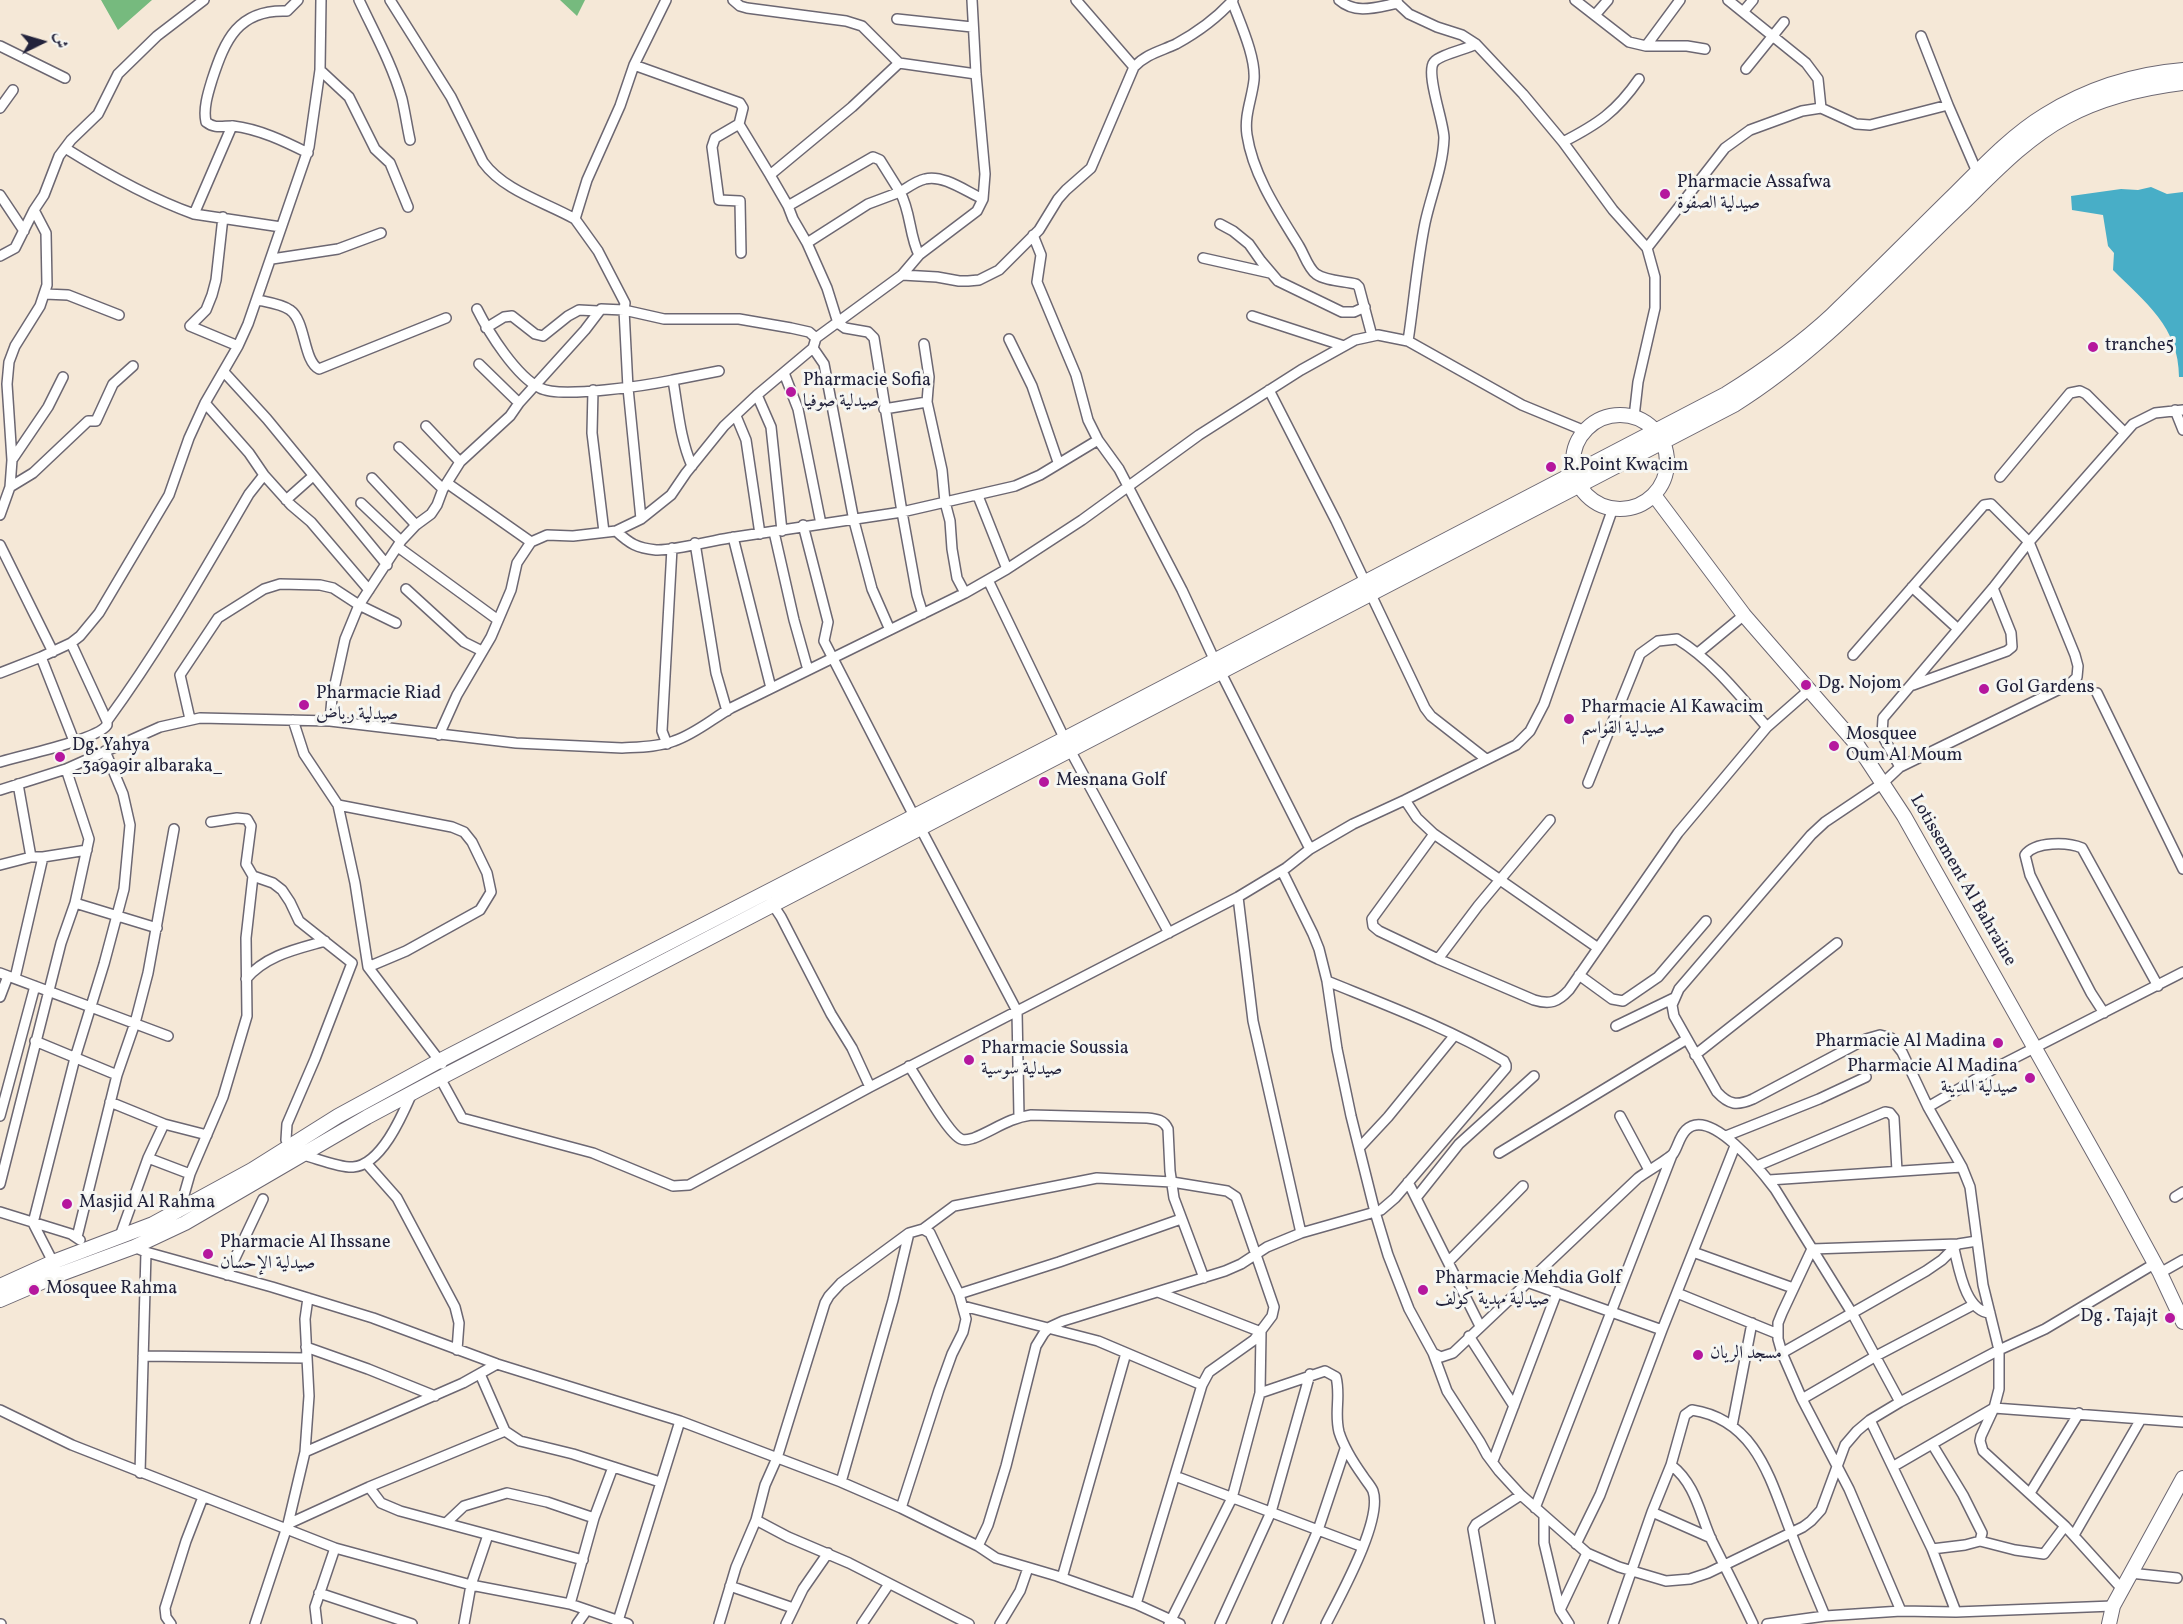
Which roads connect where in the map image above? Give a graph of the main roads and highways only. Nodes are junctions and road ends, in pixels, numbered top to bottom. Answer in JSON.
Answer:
{"nodes":[{"id":1,"x":2183,"y":70,"type":"edge"},
{"id":2,"x":2183,"y":83,"type":"edge"},
{"id":3,"x":1659,"y":436,"type":"junction"},
{"id":4,"x":1577,"y":478,"type":"junction"},
{"id":5,"x":1654,"y":495,"type":"junction"},
{"id":6,"x":768,"y":899,"type":"junction"},
{"id":7,"x":298,"y":1153,"type":"junction"},
{"id":8,"x":91,"y":1255,"type":"junction"},
{"id":9,"x":56,"y":1268,"type":"junction"},
{"id":10,"x":0,"y":1286,"type":"edge"},
{"id":11,"x":0,"y":1300,"type":"edge"},
{"id":12,"x":2183,"y":1322,"type":"edge"},
{"id":13,"x":2183,"y":1478,"type":"edge"},
{"id":14,"x":2109,"y":1624,"type":"edge"}],
"edges":[{"from":1,"to":3,"type":"main road"},
{"from":2,"to":3,"type":"main road"},
{"from":3,"to":4,"type":"main road"},
{"from":3,"to":4,"type":"main road"},
{"from":3,"to":5,"type":"main road"},
{"from":4,"to":5,"type":"main road"},
{"from":4,"to":6,"type":"main road"},
{"from":5,"to":12,"type":"main road","name":"Lotissement Al Bahraine"},
{"from":6,"to":7,"type":"main road"},
{"from":6,"to":7,"type":"main road"},
{"from":7,"to":8,"type":"main road"},
{"from":7,"to":8,"type":"main road"},
{"from":8,"to":9,"type":"main road"},
{"from":9,"to":10,"type":"main road"},
{"from":9,"to":11,"type":"main road"},
{"from":13,"to":14,"type":"main road"}]}
